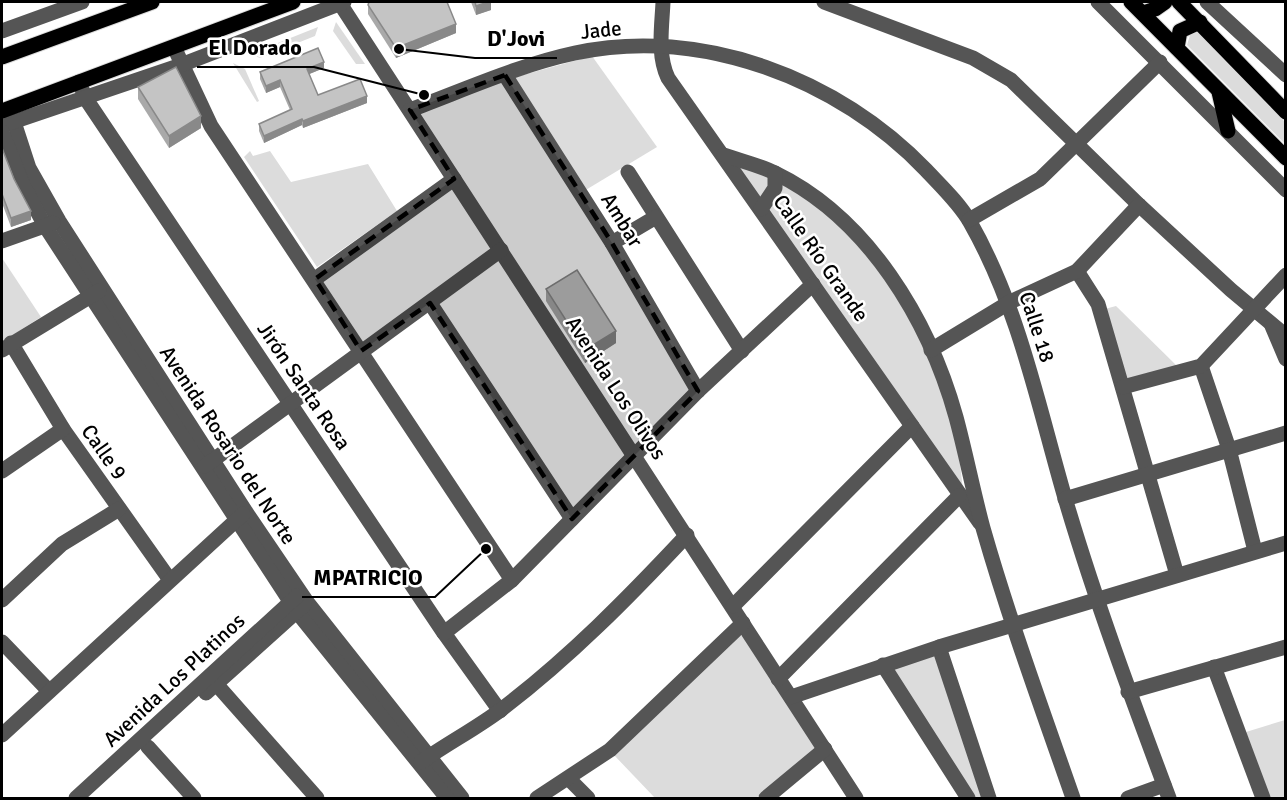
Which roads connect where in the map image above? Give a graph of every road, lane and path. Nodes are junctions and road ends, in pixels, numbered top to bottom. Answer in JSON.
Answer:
{"nodes":[{"id":1,"x":82,"y":2,"type":"edge"},
{"id":2,"x":152,"y":2,"type":"edge"},
{"id":3,"x":293,"y":2,"type":"edge"},
{"id":4,"x":341,"y":2,"type":"edge"},
{"id":5,"x":663,"y":2,"type":"edge"},
{"id":6,"x":824,"y":2,"type":"edge"},
{"id":7,"x":1098,"y":2,"type":"edge"},
{"id":8,"x":1131,"y":2,"type":"edge"},
{"id":9,"x":1165,"y":2,"type":"edge"},
{"id":10,"x":1179,"y":2,"type":"edge"},
{"id":11,"x":1207,"y":2,"type":"edge"},
{"id":12,"x":1143,"y":13,"type":"junction"},
{"id":13,"x":1200,"y":22,"type":"junction"},
{"id":14,"x":2,"y":31,"type":"edge"},
{"id":15,"x":661,"y":46,"type":"junction"},
{"id":16,"x":174,"y":47,"type":"junction"},
{"id":17,"x":1177,"y":48,"type":"junction"},
{"id":18,"x":2,"y":57,"type":"edge"},
{"id":19,"x":1160,"y":62,"type":"junction"},
{"id":20,"x":182,"y":65,"type":"junction"},
{"id":21,"x":505,"y":75,"type":"junction"},
{"id":22,"x":1286,"y":75,"type":"edge"},
{"id":23,"x":79,"y":82,"type":"junction"},
{"id":24,"x":1219,"y":92,"type":"junction"},
{"id":25,"x":86,"y":99,"type":"junction"},
{"id":26,"x":410,"y":110,"type":"junction"},
{"id":27,"x":2,"y":111,"type":"edge"},
{"id":28,"x":1286,"y":112,"type":"edge"},
{"id":29,"x":8,"y":124,"type":"edge"},
{"id":30,"x":1228,"y":131,"type":"junction"},
{"id":31,"x":2,"y":132,"type":"edge"},
{"id":32,"x":1076,"y":144,"type":"junction"},
{"id":33,"x":724,"y":155,"type":"junction"},
{"id":34,"x":1286,"y":158,"type":"edge"},
{"id":35,"x":628,"y":172,"type":"dead end"},
{"id":36,"x":775,"y":173,"type":"junction"},
{"id":37,"x":454,"y":179,"type":"junction"},
{"id":38,"x":1286,"y":190,"type":"edge"},
{"id":39,"x":1139,"y":205,"type":"junction"},
{"id":40,"x":761,"y":209,"type":"junction"},
{"id":41,"x":656,"y":217,"type":"junction"},
{"id":42,"x":969,"y":220,"type":"junction"},
{"id":43,"x":52,"y":223,"type":"junction"},
{"id":44,"x":2,"y":241,"type":"edge"},
{"id":45,"x":612,"y":243,"type":"junction"},
{"id":46,"x":501,"y":250,"type":"junction"},
{"id":47,"x":1077,"y":271,"type":"junction"},
{"id":48,"x":1286,"y":275,"type":"edge"},
{"id":49,"x":315,"y":279,"type":"junction"},
{"id":50,"x":813,"y":284,"type":"junction"},
{"id":51,"x":97,"y":293,"type":"junction"},
{"id":52,"x":1010,"y":302,"type":"junction"},
{"id":53,"x":430,"y":303,"type":"junction"},
{"id":54,"x":1253,"y":308,"type":"junction"},
{"id":55,"x":1271,"y":324,"type":"junction"},
{"id":56,"x":1286,"y":336,"type":"edge"},
{"id":57,"x":6,"y":346,"type":"edge"},
{"id":58,"x":931,"y":350,"type":"junction"},
{"id":59,"x":361,"y":351,"type":"junction"},
{"id":60,"x":741,"y":351,"type":"junction"},
{"id":61,"x":1286,"y":359,"type":"edge"},
{"id":62,"x":1201,"y":366,"type":"junction"},
{"id":63,"x":1123,"y":387,"type":"junction"},
{"id":64,"x":698,"y":392,"type":"junction"},
{"id":65,"x":290,"y":402,"type":"junction"},
{"id":66,"x":912,"y":426,"type":"junction"},
{"id":67,"x":63,"y":429,"type":"junction"},
{"id":68,"x":1286,"y":433,"type":"edge"},
{"id":69,"x":1229,"y":450,"type":"junction"},
{"id":70,"x":635,"y":456,"type":"junction"},
{"id":71,"x":207,"y":464,"type":"junction"},
{"id":72,"x":2,"y":471,"type":"edge"},
{"id":73,"x":1146,"y":473,"type":"junction"},
{"id":74,"x":958,"y":496,"type":"junction"},
{"id":75,"x":1065,"y":499,"type":"junction"},
{"id":76,"x":119,"y":509,"type":"junction"},
{"id":77,"x":241,"y":516,"type":"junction"},
{"id":78,"x":572,"y":519,"type":"junction"},
{"id":79,"x":983,"y":527,"type":"junction"},
{"id":80,"x":687,"y":536,"type":"junction"},
{"id":81,"x":1286,"y":543,"type":"edge"},
{"id":82,"x":1255,"y":551,"type":"junction"},
{"id":83,"x":1177,"y":575,"type":"junction"},
{"id":84,"x":170,"y":580,"type":"junction"},
{"id":85,"x":512,"y":580,"type":"junction"},
{"id":86,"x":1096,"y":599,"type":"junction"},
{"id":87,"x":2,"y":600,"type":"edge"},
{"id":88,"x":298,"y":602,"type":"junction"},
{"id":89,"x":733,"y":606,"type":"junction"},
{"id":90,"x":743,"y":622,"type":"junction"},
{"id":91,"x":1014,"y":626,"type":"junction"},
{"id":92,"x":444,"y":633,"type":"junction"},
{"id":93,"x":2,"y":642,"type":"edge"},
{"id":94,"x":939,"y":647,"type":"junction"},
{"id":95,"x":1286,"y":647,"type":"edge"},
{"id":96,"x":883,"y":665,"type":"junction"},
{"id":97,"x":1214,"y":667,"type":"junction"},
{"id":98,"x":778,"y":679,"type":"junction"},
{"id":99,"x":213,"y":680,"type":"junction"},
{"id":100,"x":49,"y":691,"type":"junction"},
{"id":101,"x":1128,"y":692,"type":"junction"},
{"id":102,"x":791,"y":697,"type":"junction"},
{"id":103,"x":500,"y":711,"type":"junction"},
{"id":104,"x":2,"y":735,"type":"edge"},
{"id":105,"x":148,"y":747,"type":"junction"},
{"id":106,"x":825,"y":749,"type":"junction"},
{"id":107,"x":423,"y":760,"type":"junction"},
{"id":108,"x":569,"y":779,"type":"junction"},
{"id":109,"x":1166,"y":792,"type":"edge"},
{"id":110,"x":76,"y":798,"type":"edge"},
{"id":111,"x":91,"y":798,"type":"edge"},
{"id":112,"x":194,"y":798,"type":"edge"},
{"id":113,"x":317,"y":798,"type":"edge"},
{"id":114,"x":447,"y":798,"type":"edge"},
{"id":115,"x":462,"y":798,"type":"edge"},
{"id":116,"x":537,"y":798,"type":"edge"},
{"id":117,"x":588,"y":798,"type":"edge"},
{"id":118,"x":766,"y":798,"type":"edge"},
{"id":119,"x":856,"y":798,"type":"edge"},
{"id":120,"x":968,"y":798,"type":"edge"},
{"id":121,"x":989,"y":798,"type":"edge"},
{"id":122,"x":1074,"y":798,"type":"edge"},
{"id":123,"x":1128,"y":798,"type":"edge"},
{"id":124,"x":1263,"y":798,"type":"edge"}],
"edges":[{"from":1,"to":14,"type":"street"},
{"from":2,"to":18,"type":"main road"},
{"from":3,"to":16,"type":"main road"},
{"from":4,"to":20,"type":"street"},
{"from":4,"to":26,"type":"street","name":"Avenida Los Olivos"},
{"from":5,"to":15,"type":"street","name":"Calle Río Grande"},
{"from":6,"to":32,"type":"street"},
{"from":7,"to":19,"type":"street"},
{"from":8,"to":12,"type":"main road"},
{"from":9,"to":12,"type":"main road"},
{"from":10,"to":13,"type":"main road"},
{"from":11,"to":22,"type":"street"},
{"from":12,"to":17,"type":"main road"},
{"from":13,"to":17,"type":"main road"},
{"from":13,"to":28,"type":"main road"},
{"from":15,"to":21,"type":"street","name":"Jade"},
{"from":15,"to":33,"type":"street","name":"Calle Río Grande"},
{"from":15,"to":42,"type":"street","name":"Calle 18"},
{"from":16,"to":20,"type":"street"},
{"from":16,"to":23,"type":"main road"},
{"from":17,"to":24,"type":"main road"},
{"from":19,"to":30,"type":"street"},
{"from":19,"to":32,"type":"street"},
{"from":20,"to":25,"type":"street"},
{"from":20,"to":49,"type":"street"},
{"from":21,"to":26,"type":"street","name":"Jade"},
{"from":21,"to":45,"type":"street","name":"Ambar"},
{"from":23,"to":25,"type":"street","name":"Jirón Santa Rosa"},
{"from":23,"to":27,"type":"main road"},
{"from":24,"to":30,"type":"main road"},
{"from":24,"to":34,"type":"main road"},
{"from":25,"to":29,"type":"street"},
{"from":25,"to":65,"type":"street","name":"Jirón Santa Rosa"},
{"from":26,"to":37,"type":"street","name":"Avenida Los Olivos"},
{"from":29,"to":43,"type":"street","name":"Avenida Rosario del Norte"},
{"from":30,"to":38,"type":"street"},
{"from":31,"to":43,"type":"street","name":"Avenida Rosario del Norte"},
{"from":32,"to":39,"type":"street"},
{"from":32,"to":42,"type":"street"},
{"from":33,"to":36,"type":"street"},
{"from":33,"to":40,"type":"street","name":"Calle Río Grande"},
{"from":35,"to":41,"type":"street"},
{"from":36,"to":40,"type":"street"},
{"from":36,"to":58,"type":"street"},
{"from":37,"to":46,"type":"street","name":"Avenida Los Olivos"},
{"from":37,"to":49,"type":"street"},
{"from":39,"to":47,"type":"street"},
{"from":39,"to":54,"type":"street"},
{"from":40,"to":50,"type":"street","name":"Calle Río Grande"},
{"from":41,"to":45,"type":"street"},
{"from":41,"to":60,"type":"street"},
{"from":42,"to":52,"type":"street","name":"Calle 18"},
{"from":43,"to":44,"type":"street"},
{"from":43,"to":51,"type":"street","name":"Avenida Rosario del Norte"},
{"from":45,"to":64,"type":"street","name":"Ambar"},
{"from":46,"to":53,"type":"street"},
{"from":46,"to":70,"type":"street","name":"Avenida Los Olivos"},
{"from":47,"to":52,"type":"street"},
{"from":47,"to":63,"type":"street"},
{"from":48,"to":54,"type":"street"},
{"from":49,"to":59,"type":"street"},
{"from":50,"to":60,"type":"street"},
{"from":50,"to":66,"type":"street","name":"Calle Río Grande"},
{"from":51,"to":57,"type":"street"},
{"from":51,"to":71,"type":"street","name":"Avenida Rosario del Norte"},
{"from":52,"to":58,"type":"street"},
{"from":52,"to":75,"type":"street","name":"Calle 18"},
{"from":53,"to":59,"type":"street"},
{"from":53,"to":78,"type":"street"},
{"from":54,"to":55,"type":"street"},
{"from":54,"to":62,"type":"street"},
{"from":55,"to":56,"type":"street"},
{"from":55,"to":61,"type":"street"},
{"from":57,"to":67,"type":"street","name":"Calle 9"},
{"from":58,"to":79,"type":"street"},
{"from":59,"to":65,"type":"street"},
{"from":59,"to":85,"type":"street"},
{"from":60,"to":64,"type":"street"},
{"from":62,"to":63,"type":"street"},
{"from":62,"to":69,"type":"street"},
{"from":63,"to":73,"type":"street"},
{"from":64,"to":70,"type":"street"},
{"from":65,"to":71,"type":"street"},
{"from":65,"to":92,"type":"street","name":"Jirón Santa Rosa"},
{"from":66,"to":74,"type":"street","name":"Calle Río Grande"},
{"from":66,"to":89,"type":"street"},
{"from":67,"to":72,"type":"street"},
{"from":67,"to":76,"type":"street","name":"Calle 9"},
{"from":68,"to":69,"type":"street"},
{"from":69,"to":73,"type":"street"},
{"from":69,"to":82,"type":"street"},
{"from":70,"to":78,"type":"street"},
{"from":70,"to":80,"type":"street","name":"Avenida Los Olivos"},
{"from":71,"to":77,"type":"street","name":"Avenida Rosario del Norte"},
{"from":73,"to":75,"type":"street"},
{"from":73,"to":83,"type":"street"},
{"from":74,"to":79,"type":"street","name":"Calle Río Grande"},
{"from":74,"to":98,"type":"street"},
{"from":75,"to":86,"type":"street","name":"Calle 18"},
{"from":76,"to":84,"type":"street","name":"Calle 9"},
{"from":76,"to":87,"type":"street"},
{"from":77,"to":84,"type":"street"},
{"from":77,"to":88,"type":"street","name":"Avenida Rosario del Norte"},
{"from":78,"to":85,"type":"street"},
{"from":79,"to":91,"type":"street"},
{"from":80,"to":89,"type":"street","name":"Avenida Los Olivos"},
{"from":80,"to":103,"type":"street"},
{"from":81,"to":82,"type":"street"},
{"from":82,"to":83,"type":"street"},
{"from":83,"to":86,"type":"street"},
{"from":84,"to":100,"type":"street"},
{"from":85,"to":92,"type":"street"},
{"from":86,"to":91,"type":"street"},
{"from":86,"to":101,"type":"street","name":"Calle 18"},
{"from":88,"to":99,"type":"street","name":"Avenida Los Platinos"},
{"from":88,"to":107,"type":"street","name":"Avenida Rosario del Norte"},
{"from":89,"to":90,"type":"street","name":"Avenida Los Olivos"},
{"from":90,"to":98,"type":"street","name":"Avenida Los Olivos"},
{"from":90,"to":108,"type":"street"},
{"from":91,"to":94,"type":"street"},
{"from":91,"to":122,"type":"street"},
{"from":92,"to":103,"type":"street","name":"Jirón Santa Rosa"},
{"from":93,"to":100,"type":"street"},
{"from":94,"to":96,"type":"street"},
{"from":94,"to":121,"type":"street"},
{"from":95,"to":97,"type":"street"},
{"from":96,"to":102,"type":"street"},
{"from":96,"to":120,"type":"street"},
{"from":97,"to":101,"type":"street"},
{"from":97,"to":124,"type":"street"},
{"from":98,"to":102,"type":"street","name":"Avenida Los Olivos"},
{"from":99,"to":105,"type":"street","name":"Avenida Los Platinos"},
{"from":99,"to":110,"type":"street","name":"Avenida Los Platinos"},
{"from":99,"to":113,"type":"street"},
{"from":100,"to":104,"type":"street"},
{"from":101,"to":109,"type":"street","name":"Calle 18"},
{"from":102,"to":106,"type":"street","name":"Avenida Los Olivos"},
{"from":103,"to":107,"type":"street"},
{"from":105,"to":111,"type":"street","name":"Avenida Los Platinos"},
{"from":105,"to":112,"type":"street"},
{"from":106,"to":118,"type":"street"},
{"from":106,"to":119,"type":"street","name":"Avenida Los Olivos"},
{"from":107,"to":114,"type":"street","name":"Avenida Rosario del Norte"},
{"from":107,"to":115,"type":"street","name":"Avenida Rosario del Norte"},
{"from":108,"to":116,"type":"street"},
{"from":108,"to":117,"type":"street"},
{"from":109,"to":123,"type":"street"}]}
